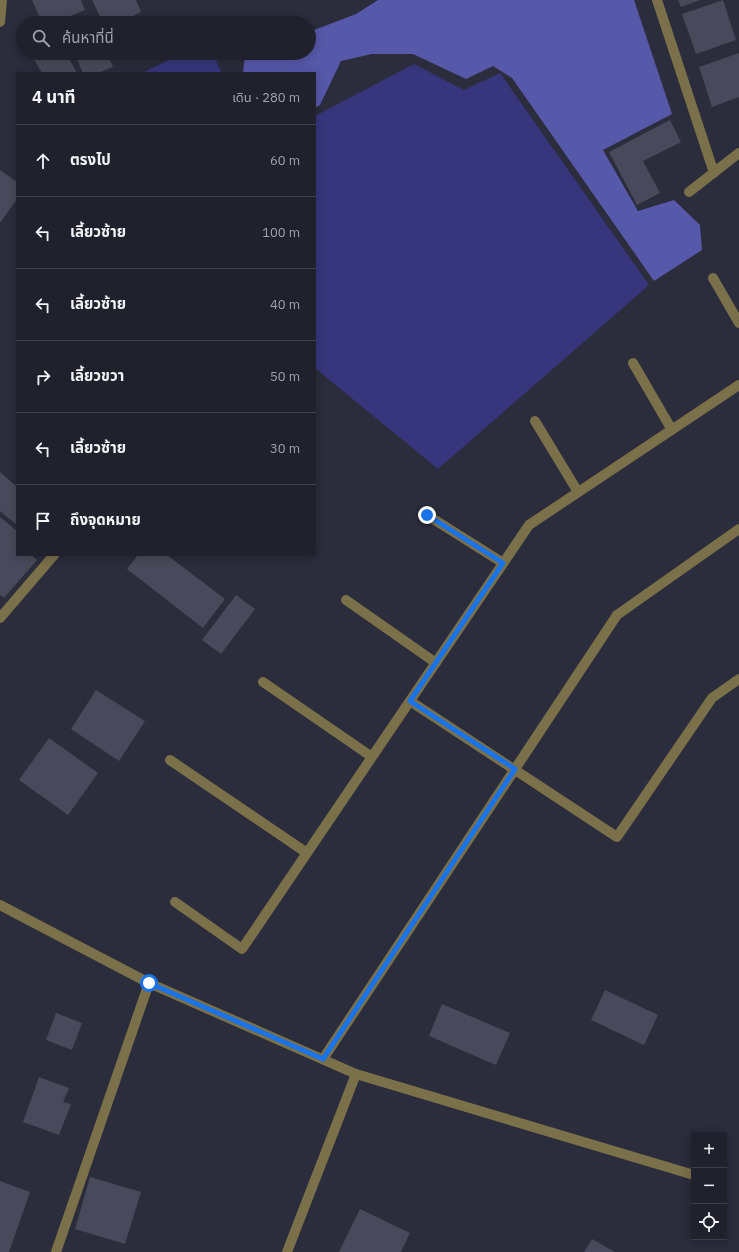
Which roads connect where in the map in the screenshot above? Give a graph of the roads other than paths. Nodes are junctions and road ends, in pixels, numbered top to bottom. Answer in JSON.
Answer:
{"nodes":[{"id":1,"x":2,"y":0,"type":"edge"},
{"id":2,"x":657,"y":0,"type":"edge"},
{"id":3,"x":0,"y":22,"type":"edge"},
{"id":4,"x":739,"y":153,"type":"edge"},
{"id":5,"x":714,"y":173,"type":"junction"},
{"id":6,"x":690,"y":192,"type":"dead end"},
{"id":7,"x":713,"y":278,"type":"dead end"},
{"id":8,"x":739,"y":322,"type":"edge"},
{"id":9,"x":633,"y":363,"type":"dead end"},
{"id":10,"x":739,"y":385,"type":"edge"},
{"id":11,"x":535,"y":421,"type":"dead end"},
{"id":12,"x":672,"y":430,"type":"junction"},
{"id":13,"x":578,"y":492,"type":"junction"},
{"id":14,"x":427,"y":515,"type":"dead end"},
{"id":15,"x":739,"y":530,"type":"edge"},
{"id":16,"x":53,"y":556,"type":"edge"},
{"id":17,"x":503,"y":563,"type":"junction"},
{"id":18,"x":346,"y":600,"type":"dead end"},
{"id":19,"x":0,"y":618,"type":"edge"},
{"id":20,"x":436,"y":663,"type":"junction"},
{"id":21,"x":739,"y":679,"type":"edge"},
{"id":22,"x":263,"y":682,"type":"dead end"},
{"id":23,"x":410,"y":701,"type":"junction"},
{"id":24,"x":372,"y":757,"type":"junction"},
{"id":25,"x":170,"y":760,"type":"dead end"},
{"id":26,"x":515,"y":769,"type":"junction"},
{"id":27,"x":307,"y":853,"type":"junction"},
{"id":28,"x":175,"y":902,"type":"dead end"},
{"id":29,"x":0,"y":905,"type":"edge"},
{"id":30,"x":149,"y":983,"type":"junction"},
{"id":31,"x":323,"y":1059,"type":"junction"},
{"id":32,"x":356,"y":1074,"type":"junction"},
{"id":33,"x":691,"y":1174,"type":"edge"},
{"id":34,"x":56,"y":1252,"type":"edge"},
{"id":35,"x":287,"y":1252,"type":"edge"}],
"edges":[{"from":1,"to":3,"type":"street"},
{"from":2,"to":5,"type":"street"},
{"from":4,"to":5,"type":"street"},
{"from":5,"to":6,"type":"street"},
{"from":7,"to":8,"type":"street"},
{"from":9,"to":12,"type":"street"},
{"from":10,"to":12,"type":"street"},
{"from":11,"to":13,"type":"street"},
{"from":12,"to":13,"type":"street"},
{"from":13,"to":17,"type":"street"},
{"from":14,"to":17,"type":"street"},
{"from":15,"to":26,"type":"street"},
{"from":16,"to":19,"type":"street"},
{"from":17,"to":20,"type":"street"},
{"from":18,"to":20,"type":"street"},
{"from":20,"to":23,"type":"street"},
{"from":21,"to":26,"type":"street"},
{"from":22,"to":24,"type":"street"},
{"from":23,"to":24,"type":"street"},
{"from":23,"to":26,"type":"street"},
{"from":24,"to":27,"type":"street"},
{"from":25,"to":27,"type":"street"},
{"from":26,"to":31,"type":"street"},
{"from":27,"to":28,"type":"street"},
{"from":29,"to":30,"type":"street"},
{"from":30,"to":31,"type":"street"},
{"from":30,"to":34,"type":"street"},
{"from":31,"to":32,"type":"street"},
{"from":32,"to":33,"type":"street"},
{"from":32,"to":35,"type":"street"}]}
